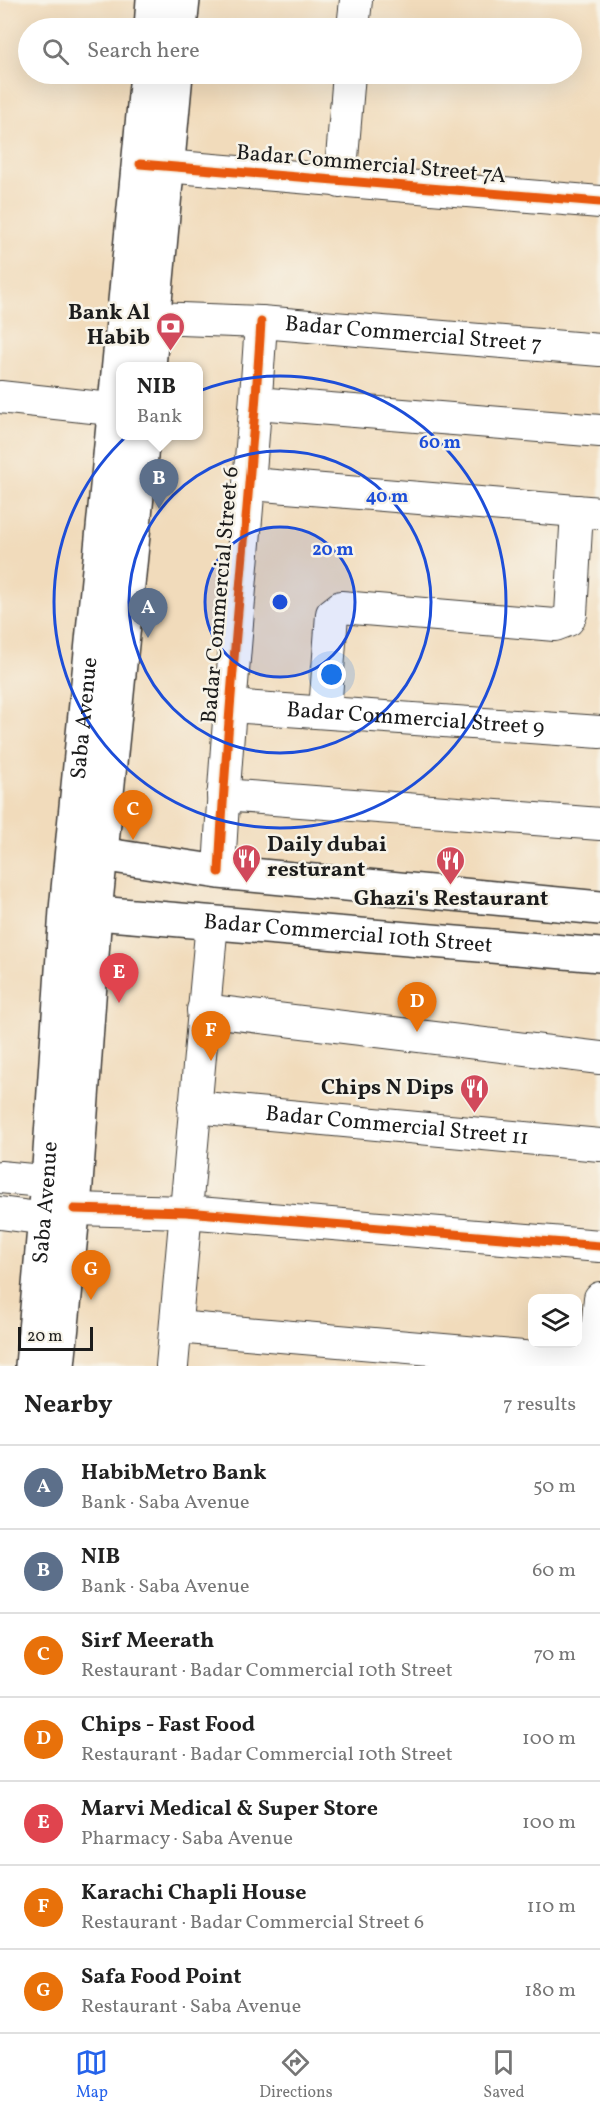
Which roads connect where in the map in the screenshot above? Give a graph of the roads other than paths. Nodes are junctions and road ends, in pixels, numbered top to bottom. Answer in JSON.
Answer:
{"nodes":[{"id":1,"x":153,"y":0,"type":"edge"},
{"id":2,"x":183,"y":0,"type":"edge"},
{"id":3,"x":356,"y":0,"type":"edge"},
{"id":4,"x":152,"y":18,"type":"edge"},
{"id":5,"x":181,"y":18,"type":"edge"},
{"id":6,"x":354,"y":18,"type":"edge"},
{"id":7,"x":148,"y":84,"type":"edge"},
{"id":8,"x":174,"y":84,"type":"edge"},
{"id":9,"x":348,"y":84,"type":"edge"},
{"id":10,"x":153,"y":166,"type":"junction"},
{"id":11,"x":340,"y":182,"type":"junction"},
{"id":12,"x":600,"y":202,"type":"edge"},
{"id":13,"x":154,"y":318,"type":"junction"},
{"id":14,"x":261,"y":322,"type":"junction"},
{"id":15,"x":600,"y":350,"type":"edge"},
{"id":16,"x":125,"y":362,"type":"edge"},
{"id":17,"x":149,"y":362,"type":"edge"},
{"id":18,"x":0,"y":397,"type":"edge"},
{"id":19,"x":256,"y":403,"type":"junction"},
{"id":20,"x":116,"y":409,"type":"edge"},
{"id":21,"x":600,"y":431,"type":"edge"},
{"id":22,"x":116,"y":438,"type":"edge"},
{"id":23,"x":142,"y":440,"type":"edge"},
{"id":24,"x":251,"y":484,"type":"junction"},
{"id":25,"x":588,"y":512,"type":"edge"},
{"id":26,"x":230,"y":706,"type":"junction"},
{"id":27,"x":325,"y":712,"type":"junction"},
{"id":28,"x":600,"y":732,"type":"edge"},
{"id":29,"x":223,"y":795,"type":"junction"},
{"id":30,"x":600,"y":824,"type":"edge"},
{"id":31,"x":87,"y":852,"type":"junction"},
{"id":32,"x":219,"y":872,"type":"junction"},
{"id":33,"x":600,"y":908,"type":"edge"},
{"id":34,"x":80,"y":911,"type":"junction"},
{"id":35,"x":212,"y":922,"type":"junction"},
{"id":36,"x":600,"y":955,"type":"edge"},
{"id":37,"x":203,"y":1011,"type":"junction"},
{"id":38,"x":600,"y":1058,"type":"edge"},
{"id":39,"x":194,"y":1107,"type":"junction"},
{"id":40,"x":600,"y":1145,"type":"edge"},
{"id":41,"x":0,"y":1177,"type":"edge"},
{"id":42,"x":63,"y":1203,"type":"junction"},
{"id":43,"x":186,"y":1212,"type":"junction"},
{"id":44,"x":0,"y":1213,"type":"edge"},
{"id":45,"x":600,"y":1246,"type":"edge"},
{"id":46,"x":600,"y":1298,"type":"edge"},
{"id":47,"x":176,"y":1327,"type":"junction"},
{"id":48,"x":594,"y":1364,"type":"edge"},
{"id":49,"x":32,"y":1366,"type":"edge"},
{"id":50,"x":58,"y":1366,"type":"edge"},
{"id":51,"x":172,"y":1366,"type":"edge"}],
"edges":[{"from":1,"to":4,"type":"main road"},
{"from":2,"to":5,"type":"main road"},
{"from":3,"to":6,"type":"street"},
{"from":7,"to":10,"type":"main road","name":"Saba Avenue"},
{"from":8,"to":10,"type":"main road","name":"Saba Avenue"},
{"from":9,"to":11,"type":"street"},
{"from":10,"to":11,"type":"street","name":"Badar Commercial Street 7A"},
{"from":10,"to":13,"type":"main road","name":"Saba Avenue"},
{"from":10,"to":16,"type":"main road","name":"Saba Avenue"},
{"from":11,"to":12,"type":"street","name":"Badar Commercial Street 7A"},
{"from":13,"to":14,"type":"street","name":"Badar Commercial Street 7"},
{"from":13,"to":17,"type":"main road","name":"Saba Avenue"},
{"from":14,"to":15,"type":"street","name":"Badar Commercial Street 7"},
{"from":14,"to":19,"type":"street","name":"Badar Commercial Street 6"},
{"from":18,"to":20,"type":"street"},
{"from":19,"to":21,"type":"street"},
{"from":19,"to":24,"type":"street","name":"Badar Commercial Street 6"},
{"from":22,"to":31,"type":"main road","name":"Saba Avenue"},
{"from":23,"to":31,"type":"main road","name":"Saba Avenue"},
{"from":24,"to":25,"type":"street"},
{"from":24,"to":26,"type":"street","name":"Badar Commercial Street 6"},
{"from":25,"to":27,"type":"street"},
{"from":26,"to":27,"type":"street","name":"Badar Commercial Street 9"},
{"from":26,"to":29,"type":"street","name":"Badar Commercial Street 6"},
{"from":27,"to":28,"type":"street","name":"Badar Commercial Street 9"},
{"from":29,"to":30,"type":"street"},
{"from":29,"to":32,"type":"street","name":"Badar Commercial Street 6"},
{"from":31,"to":32,"type":"main road"},
{"from":31,"to":34,"type":"main road","name":"Saba Avenue"},
{"from":32,"to":33,"type":"main road"},
{"from":34,"to":35,"type":"main road","name":"Badar Commercial 10th Street"},
{"from":34,"to":42,"type":"main road","name":"Saba Avenue"},
{"from":35,"to":36,"type":"main road","name":"Badar Commercial 10th Street"},
{"from":35,"to":37,"type":"street"},
{"from":37,"to":38,"type":"street"},
{"from":37,"to":39,"type":"street"},
{"from":39,"to":40,"type":"street","name":"Badar Commercial Street 11"},
{"from":39,"to":43,"type":"street"},
{"from":41,"to":42,"type":"street"},
{"from":42,"to":43,"type":"street"},
{"from":42,"to":44,"type":"street"},
{"from":42,"to":49,"type":"main road","name":"Saba Avenue"},
{"from":42,"to":50,"type":"main road","name":"Saba Avenue"},
{"from":43,"to":45,"type":"street"},
{"from":43,"to":47,"type":"street"},
{"from":46,"to":48,"type":"street"},
{"from":47,"to":48,"type":"street"},
{"from":47,"to":51,"type":"street"}]}
